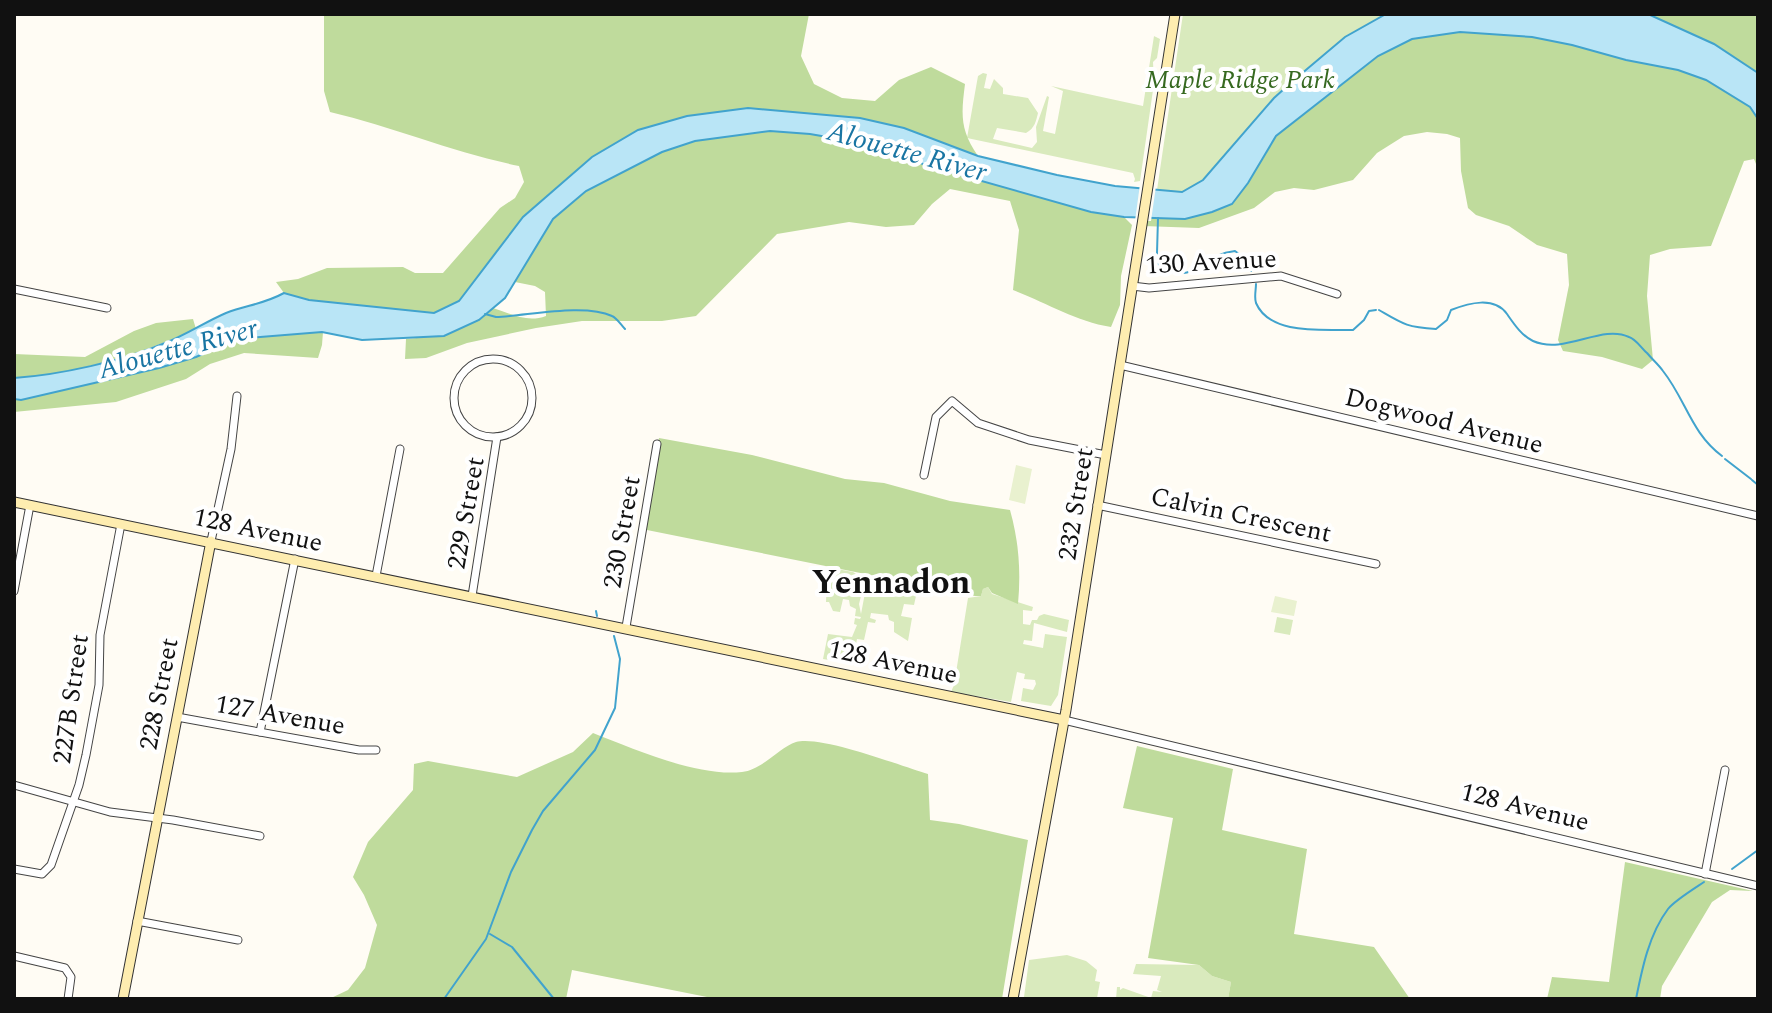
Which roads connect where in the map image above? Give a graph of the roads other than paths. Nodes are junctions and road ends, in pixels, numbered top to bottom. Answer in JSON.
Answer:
{"nodes":[{"id":1,"x":1175,"y":14,"type":"edge"},
{"id":2,"x":1132,"y":286,"type":"junction"},
{"id":3,"x":14,"y":289,"type":"edge"},
{"id":4,"x":1337,"y":294,"type":"dead end"},
{"id":5,"x":107,"y":308,"type":"dead end"},
{"id":6,"x":1120,"y":365,"type":"junction"},
{"id":7,"x":237,"y":396,"type":"dead end"},
{"id":8,"x":497,"y":437,"type":"junction"},
{"id":9,"x":657,"y":444,"type":"dead end"},
{"id":10,"x":400,"y":449,"type":"dead end"},
{"id":11,"x":1106,"y":455,"type":"junction"},
{"id":12,"x":924,"y":475,"type":"dead end"},
{"id":13,"x":14,"y":502,"type":"edge"},
{"id":14,"x":30,"y":505,"type":"junction"},
{"id":15,"x":1097,"y":505,"type":"junction"},
{"id":16,"x":1758,"y":516,"type":"edge"},
{"id":17,"x":121,"y":524,"type":"junction"},
{"id":18,"x":211,"y":541,"type":"junction"},
{"id":19,"x":295,"y":559,"type":"junction"},
{"id":20,"x":1376,"y":564,"type":"dead end"},
{"id":21,"x":376,"y":576,"type":"junction"},
{"id":22,"x":14,"y":591,"type":"edge"},
{"id":23,"x":472,"y":596,"type":"junction"},
{"id":24,"x":626,"y":627,"type":"junction"},
{"id":25,"x":177,"y":717,"type":"junction"},
{"id":26,"x":1064,"y":720,"type":"junction"},
{"id":27,"x":260,"y":732,"type":"junction"},
{"id":28,"x":376,"y":750,"type":"dead end"},
{"id":29,"x":1725,"y":770,"type":"dead end"},
{"id":30,"x":14,"y":785,"type":"edge"},
{"id":31,"x":73,"y":803,"type":"junction"},
{"id":32,"x":157,"y":819,"type":"junction"},
{"id":33,"x":260,"y":836,"type":"dead end"},
{"id":34,"x":14,"y":869,"type":"edge"},
{"id":35,"x":1705,"y":874,"type":"junction"},
{"id":36,"x":1758,"y":886,"type":"edge"},
{"id":37,"x":137,"y":921,"type":"junction"},
{"id":38,"x":238,"y":940,"type":"dead end"},
{"id":39,"x":14,"y":956,"type":"edge"},
{"id":40,"x":68,"y":999,"type":"edge"},
{"id":41,"x":123,"y":999,"type":"edge"},
{"id":42,"x":1013,"y":999,"type":"edge"}],
"edges":[{"from":1,"to":2,"type":"street","name":"232 Street"},
{"from":2,"to":4,"type":"street","name":"130 Avenue"},
{"from":2,"to":6,"type":"street","name":"232 Street"},
{"from":3,"to":5,"type":"street"},
{"from":6,"to":11,"type":"street","name":"232 Street"},
{"from":6,"to":16,"type":"street","name":"Dogwood Avenue"},
{"from":7,"to":18,"type":"street","name":"228 Street"},
{"from":8,"to":8,"type":"street","name":"229 Street"},
{"from":8,"to":23,"type":"street","name":"229 Street"},
{"from":9,"to":24,"type":"street","name":"230 Street"},
{"from":10,"to":21,"type":"street"},
{"from":11,"to":12,"type":"street"},
{"from":11,"to":15,"type":"street","name":"232 Street"},
{"from":13,"to":14,"type":"street","name":"128 Avenue"},
{"from":14,"to":17,"type":"street","name":"128 Avenue"},
{"from":14,"to":22,"type":"street"},
{"from":15,"to":20,"type":"street","name":"Calvin Crescent"},
{"from":15,"to":26,"type":"street","name":"232 Street"},
{"from":17,"to":18,"type":"street","name":"128 Avenue"},
{"from":17,"to":31,"type":"street","name":"227B Street"},
{"from":18,"to":19,"type":"street","name":"128 Avenue"},
{"from":18,"to":25,"type":"street","name":"228 Street"},
{"from":19,"to":21,"type":"street","name":"128 Avenue"},
{"from":19,"to":27,"type":"street"},
{"from":21,"to":23,"type":"street","name":"128 Avenue"},
{"from":23,"to":24,"type":"street","name":"128 Avenue"},
{"from":24,"to":26,"type":"street","name":"128 Avenue"},
{"from":25,"to":27,"type":"street","name":"127 Avenue"},
{"from":25,"to":32,"type":"street","name":"228 Street"},
{"from":26,"to":35,"type":"street","name":"128 Avenue"},
{"from":26,"to":42,"type":"street","name":"232 Street"},
{"from":27,"to":28,"type":"street","name":"127 Avenue"},
{"from":29,"to":35,"type":"street"},
{"from":30,"to":31,"type":"street"},
{"from":31,"to":32,"type":"street"},
{"from":31,"to":34,"type":"street","name":"227B Street"},
{"from":32,"to":33,"type":"street"},
{"from":32,"to":37,"type":"street","name":"228 Street"},
{"from":35,"to":36,"type":"street","name":"128 Avenue"},
{"from":37,"to":38,"type":"street"},
{"from":37,"to":41,"type":"street","name":"228 Street"},
{"from":39,"to":40,"type":"street"}]}
